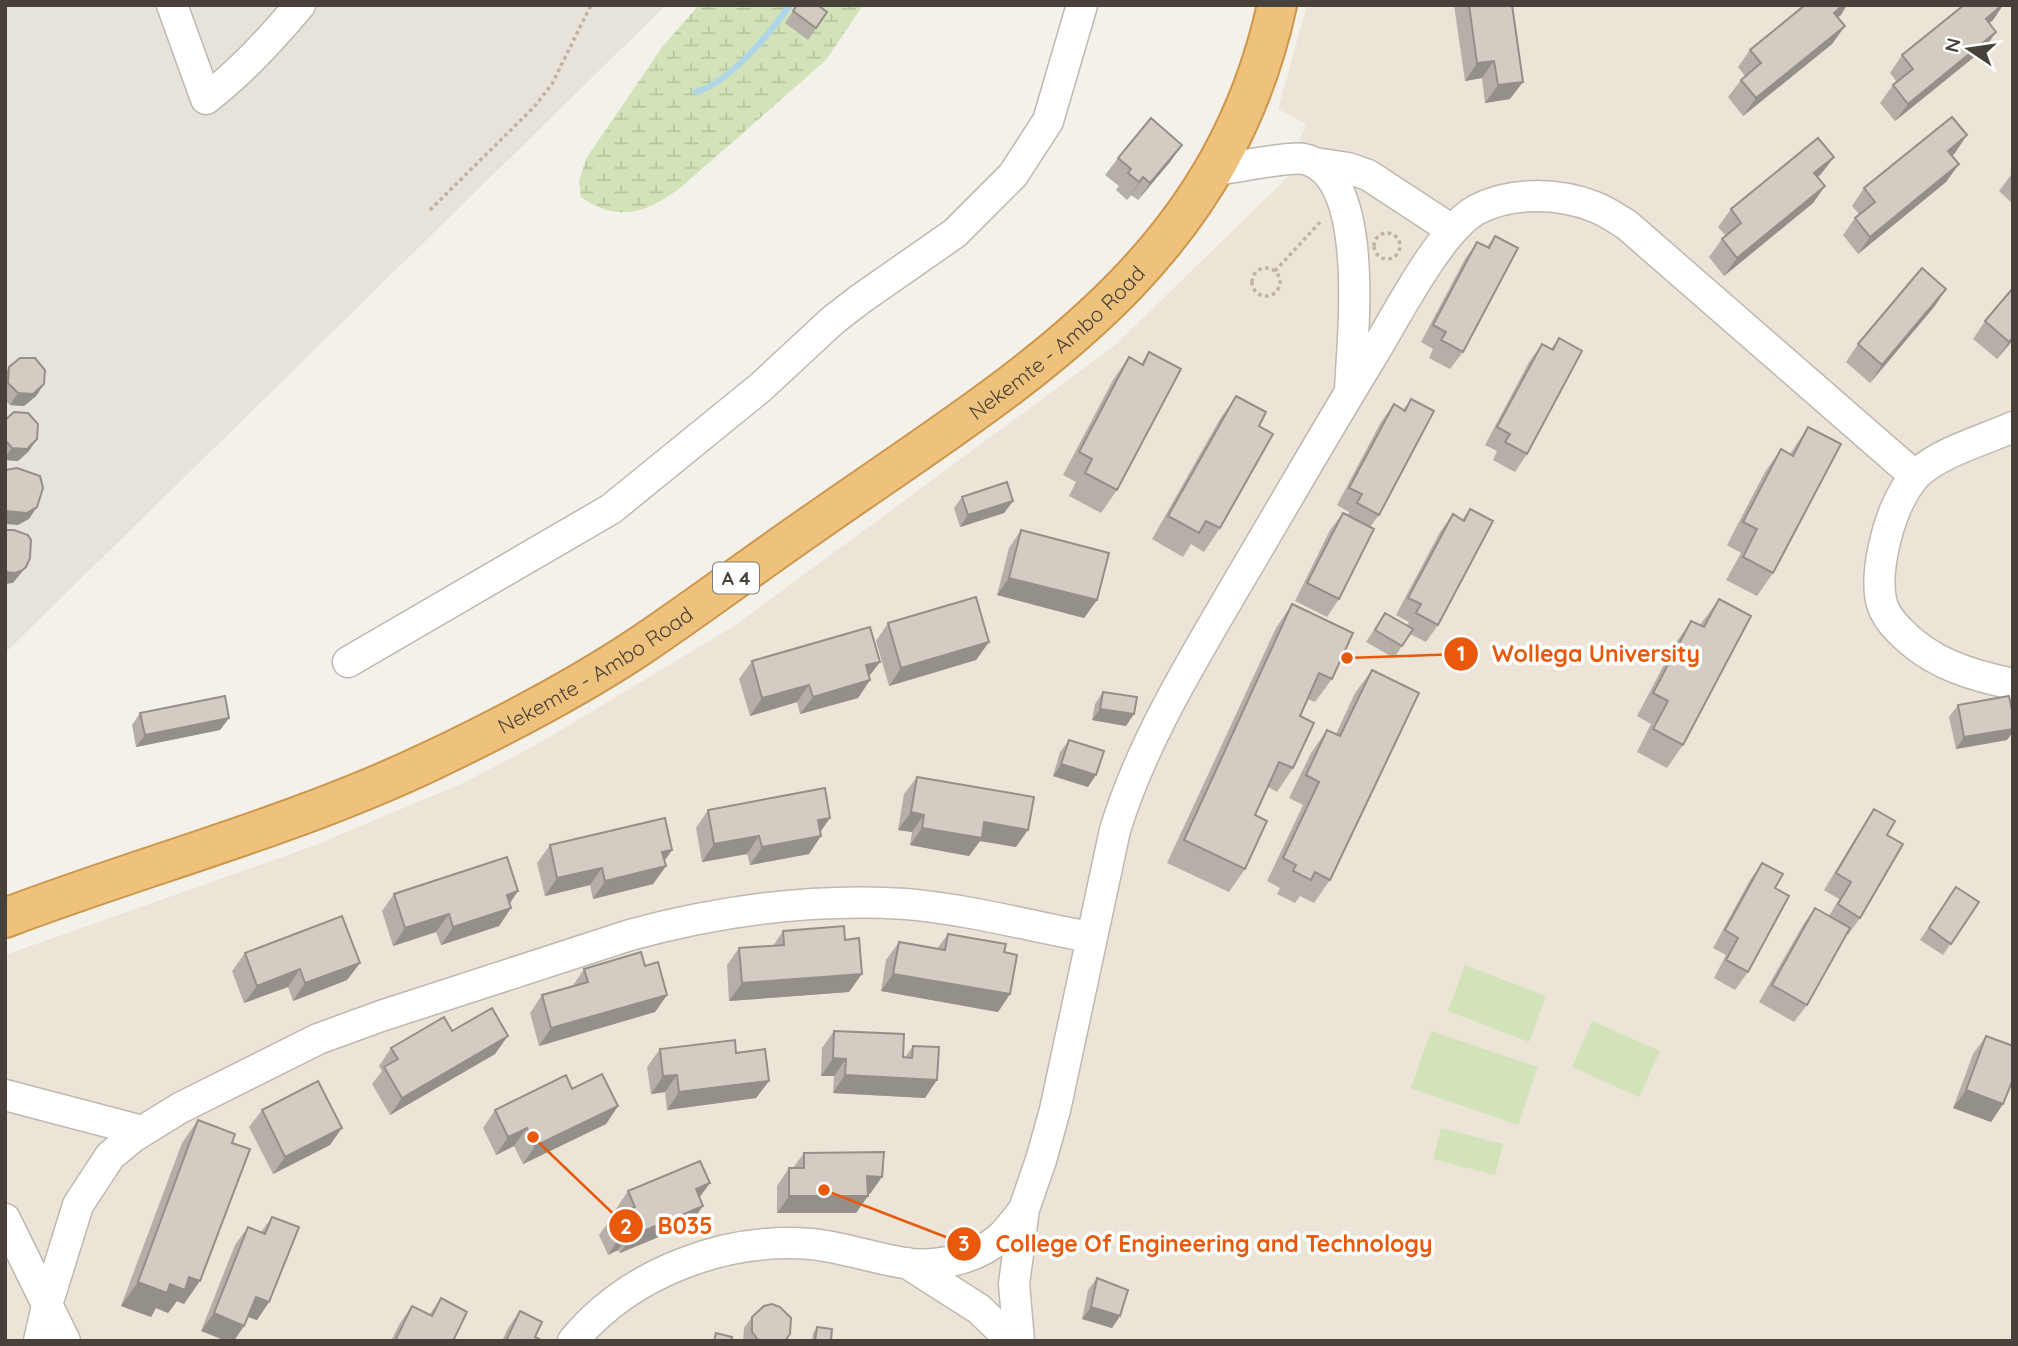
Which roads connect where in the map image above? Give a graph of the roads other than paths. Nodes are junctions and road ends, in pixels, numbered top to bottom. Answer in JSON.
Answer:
{"nodes":[{"id":1,"x":172,"y":5,"type":"edge"},
{"id":2,"x":300,"y":5,"type":"edge"},
{"id":3,"x":1082,"y":5,"type":"edge"},
{"id":4,"x":1277,"y":5,"type":"edge"},
{"id":5,"x":1315,"y":163,"type":"junction"},
{"id":6,"x":1214,"y":170,"type":"junction"},
{"id":7,"x":1452,"y":230,"type":"junction"},
{"id":8,"x":1350,"y":391,"type":"junction"},
{"id":9,"x":2013,"y":427,"type":"edge"},
{"id":10,"x":1915,"y":476,"type":"junction"},
{"id":11,"x":348,"y":662,"type":"dead end"},
{"id":12,"x":2013,"y":684,"type":"edge"},
{"id":13,"x":5,"y":918,"type":"edge"},
{"id":14,"x":1090,"y":937,"type":"junction"},
{"id":15,"x":5,"y":1095,"type":"edge"},
{"id":16,"x":142,"y":1131,"type":"junction"},
{"id":17,"x":1024,"y":1209,"type":"junction"},
{"id":18,"x":5,"y":1219,"type":"edge"},
{"id":19,"x":907,"y":1263,"type":"junction"},
{"id":20,"x":47,"y":1305,"type":"junction"},
{"id":21,"x":39,"y":1341,"type":"edge"},
{"id":22,"x":65,"y":1341,"type":"edge"},
{"id":23,"x":573,"y":1341,"type":"edge"},
{"id":24,"x":1012,"y":1341,"type":"edge"},
{"id":25,"x":1019,"y":1341,"type":"edge"}],
"edges":[{"from":1,"to":2,"type":"street"},
{"from":3,"to":11,"type":"street"},
{"from":4,"to":6,"type":"highway","name":"Nekemte - Ambo Road","number":"A 4"},
{"from":5,"to":6,"type":"street"},
{"from":5,"to":7,"type":"street"},
{"from":5,"to":8,"type":"street"},
{"from":6,"to":13,"type":"highway","name":"Nekemte - Ambo Road","number":"A 4"},
{"from":7,"to":8,"type":"street"},
{"from":7,"to":10,"type":"street"},
{"from":8,"to":14,"type":"street"},
{"from":9,"to":10,"type":"street"},
{"from":10,"to":12,"type":"street"},
{"from":14,"to":16,"type":"street"},
{"from":14,"to":17,"type":"street"},
{"from":15,"to":16,"type":"street"},
{"from":16,"to":20,"type":"street"},
{"from":17,"to":19,"type":"street"},
{"from":17,"to":25,"type":"street"},
{"from":18,"to":20,"type":"street"},
{"from":19,"to":23,"type":"street"},
{"from":19,"to":24,"type":"street"},
{"from":20,"to":21,"type":"street"},
{"from":20,"to":22,"type":"street"}]}
